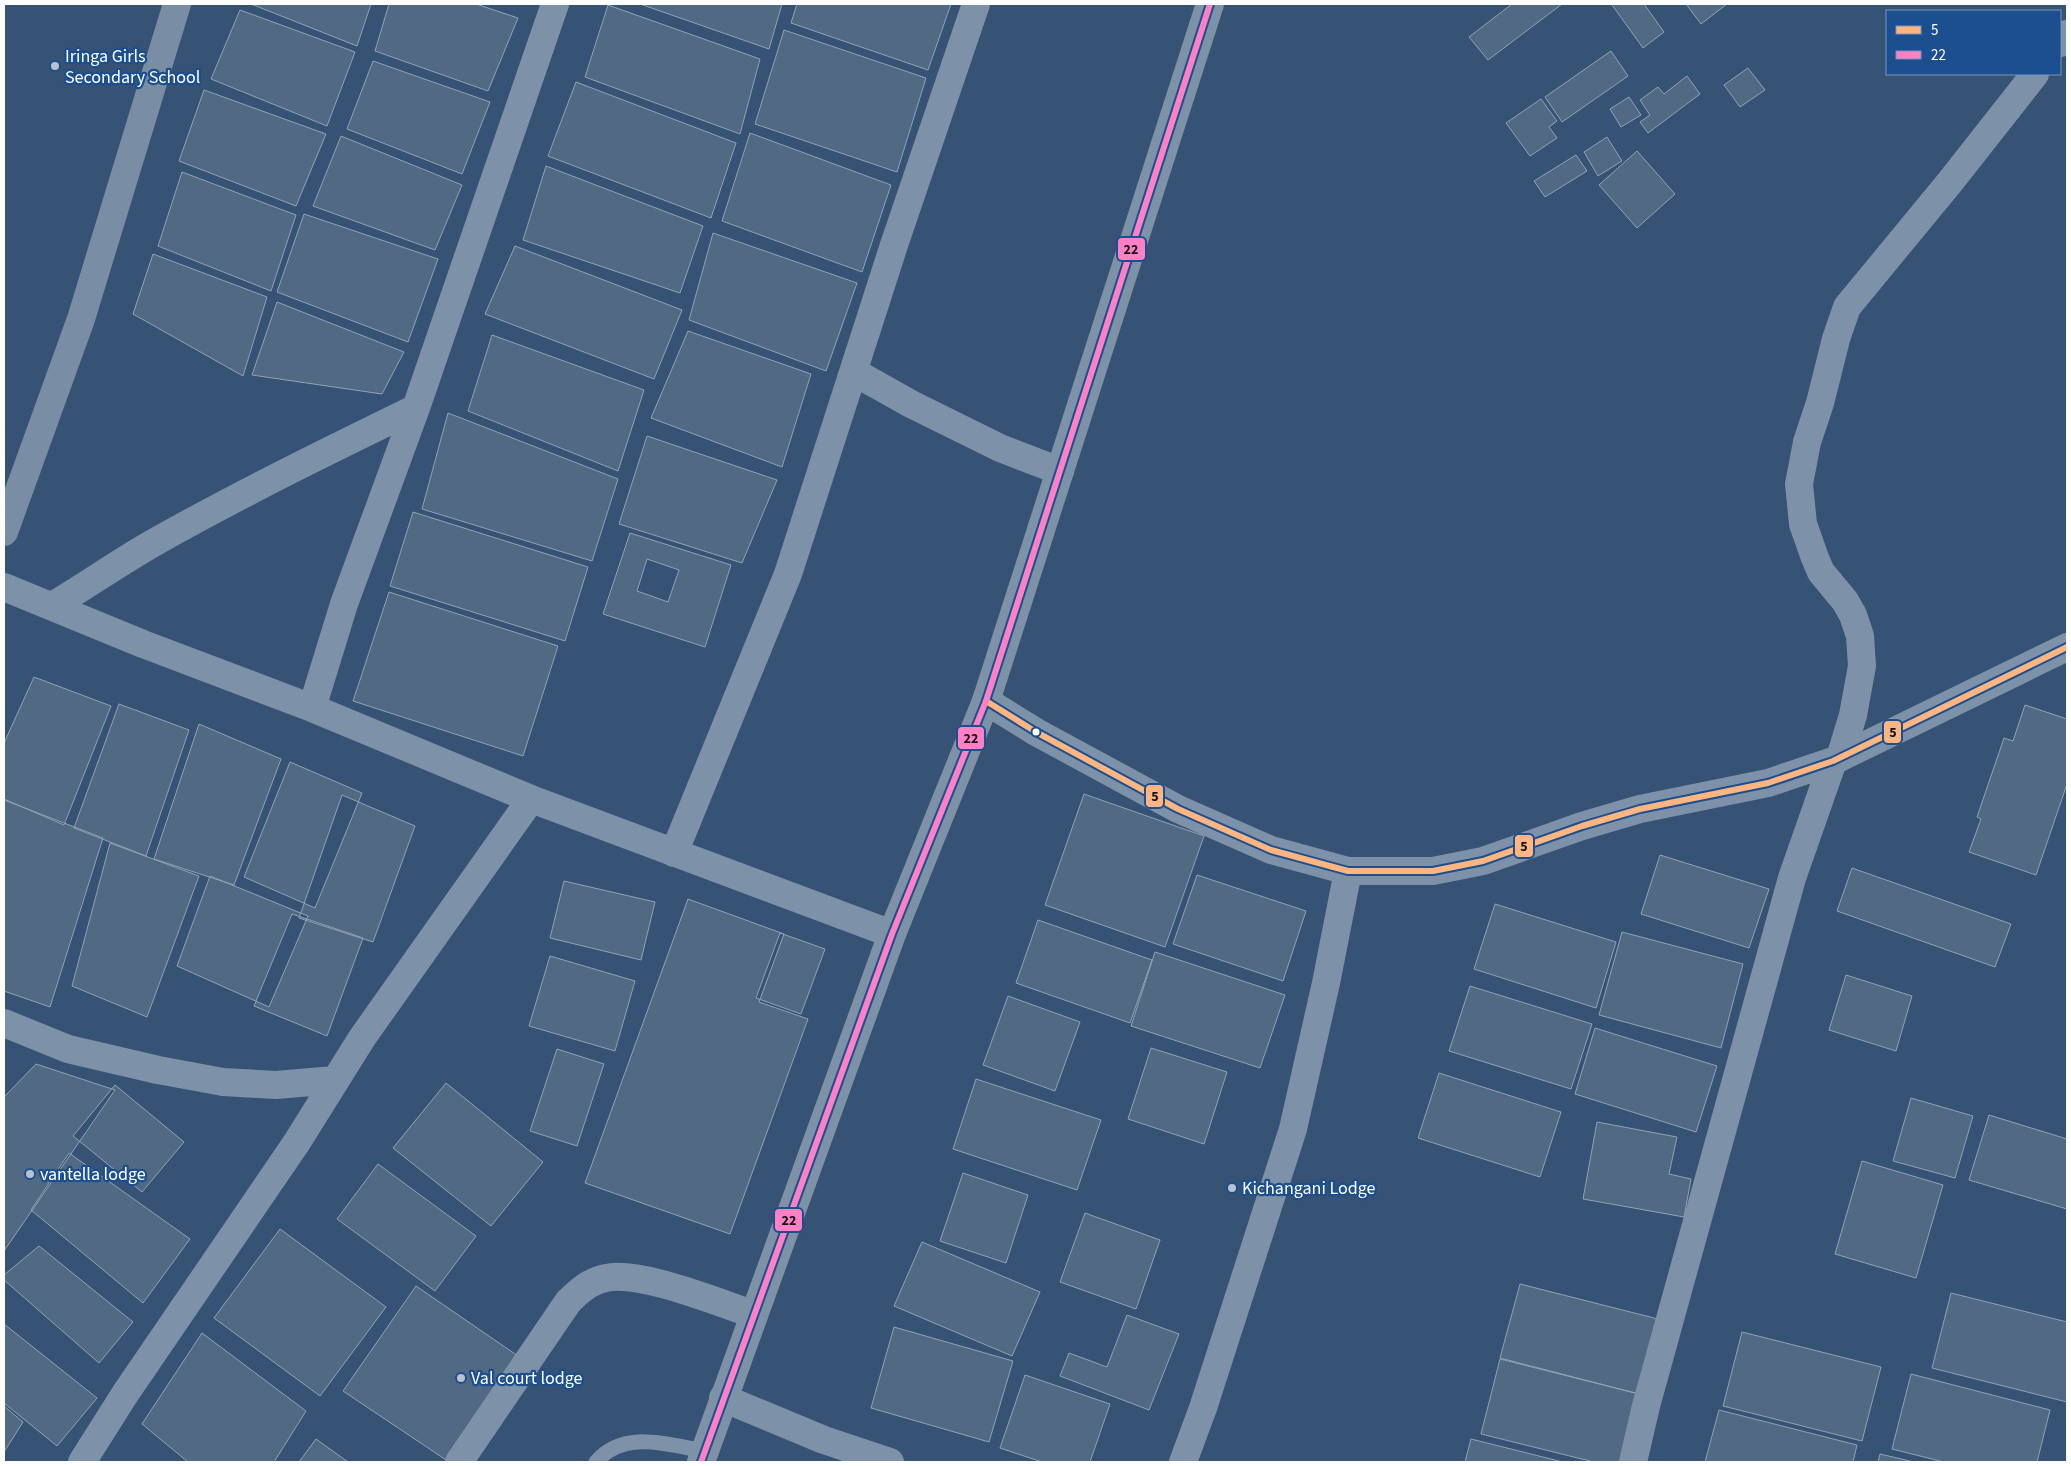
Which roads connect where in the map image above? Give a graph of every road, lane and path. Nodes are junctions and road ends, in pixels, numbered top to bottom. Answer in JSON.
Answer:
{"nodes":[{"id":1,"x":177,"y":4,"type":"edge"},
{"id":2,"x":555,"y":4,"type":"edge"},
{"id":3,"x":976,"y":4,"type":"edge"},
{"id":4,"x":1210,"y":4,"type":"edge"},
{"id":5,"x":2034,"y":75,"type":"edge"},
{"id":6,"x":854,"y":372,"type":"junction"},
{"id":7,"x":416,"y":408,"type":"junction"},
{"id":8,"x":1060,"y":471,"type":"junction"},
{"id":9,"x":4,"y":532,"type":"edge"},
{"id":10,"x":4,"y":587,"type":"edge"},
{"id":11,"x":52,"y":606,"type":"junction"},
{"id":12,"x":2067,"y":647,"type":"edge"},
{"id":13,"x":986,"y":701,"type":"junction"},
{"id":14,"x":312,"y":708,"type":"junction"},
{"id":15,"x":1837,"y":760,"type":"junction"},
{"id":16,"x":531,"y":799,"type":"junction"},
{"id":17,"x":674,"y":853,"type":"junction"},
{"id":18,"x":1348,"y":871,"type":"junction"},
{"id":19,"x":892,"y":934,"type":"junction"},
{"id":20,"x":4,"y":1023,"type":"edge"},
{"id":21,"x":335,"y":1080,"type":"junction"},
{"id":22,"x":754,"y":1314,"type":"junction"},
{"id":23,"x":723,"y":1398,"type":"junction"},
{"id":24,"x":703,"y":1457,"type":"edge"},
{"id":25,"x":85,"y":1461,"type":"edge"},
{"id":26,"x":459,"y":1462,"type":"edge"},
{"id":27,"x":596,"y":1462,"type":"edge"},
{"id":28,"x":890,"y":1462,"type":"edge"},
{"id":29,"x":1183,"y":1462,"type":"edge"},
{"id":30,"x":1633,"y":1462,"type":"edge"}],
"edges":[{"from":1,"to":9,"type":"street"},
{"from":2,"to":7,"type":"street"},
{"from":3,"to":6,"type":"street"},
{"from":4,"to":8,"type":"highway"},
{"from":5,"to":15,"type":"street"},
{"from":6,"to":8,"type":"street"},
{"from":6,"to":17,"type":"street"},
{"from":7,"to":11,"type":"street"},
{"from":7,"to":14,"type":"street"},
{"from":8,"to":13,"type":"highway"},
{"from":10,"to":11,"type":"street"},
{"from":11,"to":14,"type":"street"},
{"from":12,"to":15,"type":"street"},
{"from":13,"to":18,"type":"street"},
{"from":13,"to":19,"type":"highway"},
{"from":14,"to":16,"type":"street"},
{"from":15,"to":18,"type":"street"},
{"from":15,"to":30,"type":"street"},
{"from":16,"to":17,"type":"street"},
{"from":16,"to":21,"type":"street"},
{"from":17,"to":19,"type":"street"},
{"from":18,"to":29,"type":"street"},
{"from":19,"to":22,"type":"highway"},
{"from":20,"to":21,"type":"street"},
{"from":21,"to":25,"type":"street"},
{"from":22,"to":23,"type":"highway"},
{"from":22,"to":26,"type":"street"},
{"from":23,"to":24,"type":"highway"},
{"from":23,"to":28,"type":"street"},
{"from":24,"to":27,"type":"lane"}]}
